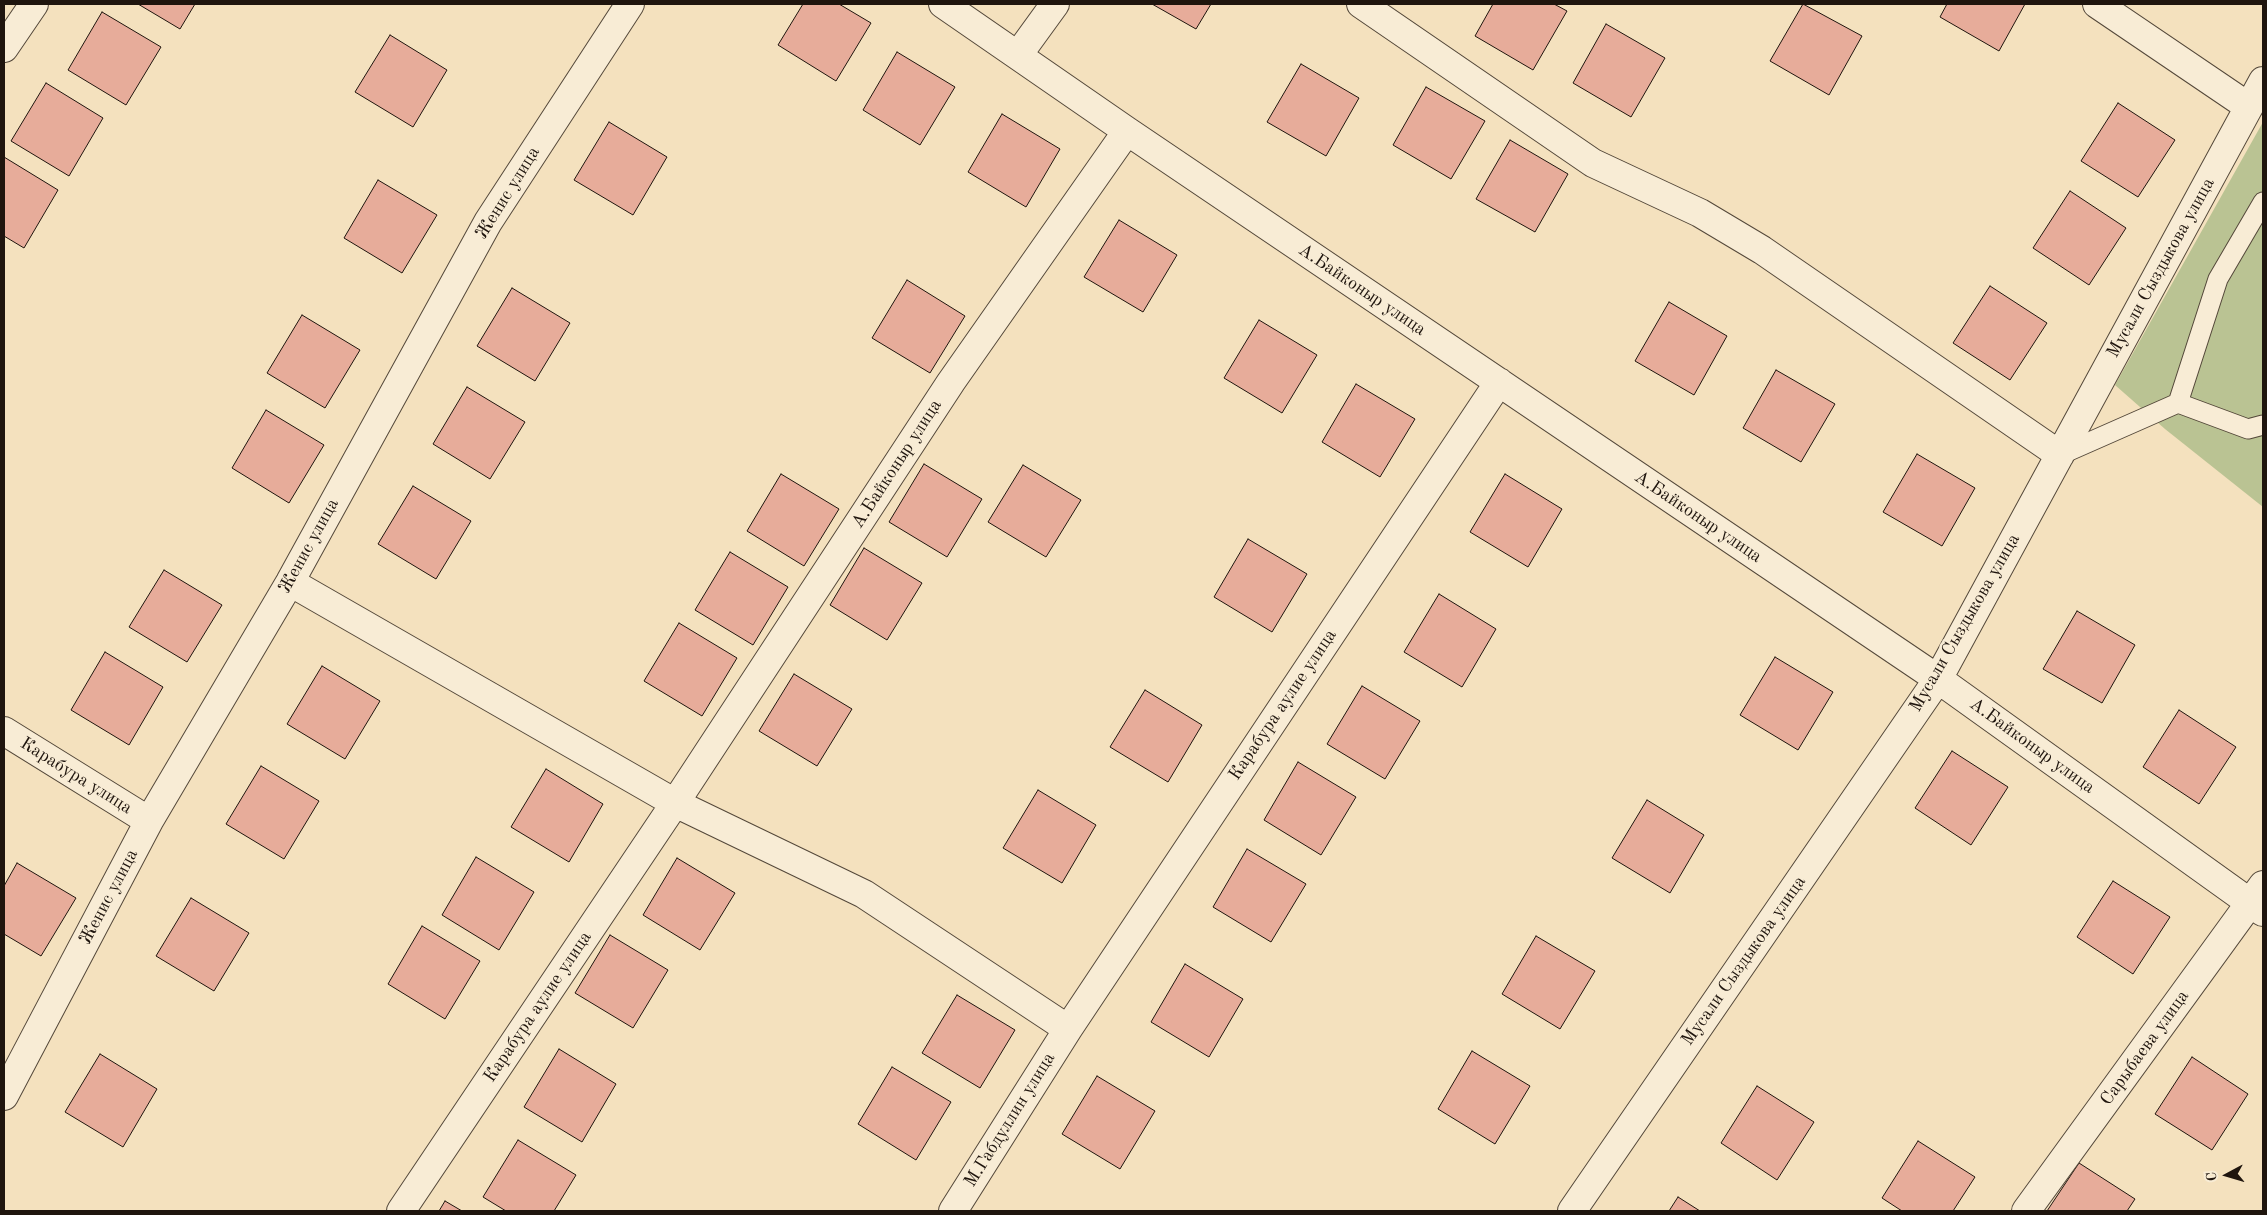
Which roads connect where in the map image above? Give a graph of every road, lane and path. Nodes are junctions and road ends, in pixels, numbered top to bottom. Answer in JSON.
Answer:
{"nodes":[{"id":1,"x":34,"y":4,"type":"edge"},
{"id":2,"x":630,"y":4,"type":"edge"},
{"id":3,"x":943,"y":4,"type":"edge"},
{"id":4,"x":1055,"y":4,"type":"edge"},
{"id":5,"x":1361,"y":4,"type":"edge"},
{"id":6,"x":2097,"y":4,"type":"edge"},
{"id":7,"x":4,"y":48,"type":"edge"},
{"id":8,"x":1018,"y":55,"type":"junction"},
{"id":9,"x":2263,"y":81,"type":"edge"},
{"id":10,"x":2249,"y":107,"type":"junction"},
{"id":11,"x":1126,"y":131,"type":"junction"},
{"id":12,"x":2263,"y":202,"type":"edge"},
{"id":13,"x":1499,"y":382,"type":"junction"},
{"id":14,"x":2178,"y":403,"type":"junction"},
{"id":15,"x":2263,"y":425,"type":"edge"},
{"id":16,"x":2060,"y":456,"type":"junction"},
{"id":17,"x":290,"y":582,"type":"junction"},
{"id":18,"x":1938,"y":678,"type":"junction"},
{"id":19,"x":4,"y":731,"type":"edge"},
{"id":20,"x":675,"y":803,"type":"junction"},
{"id":21,"x":149,"y":821,"type":"junction"},
{"id":22,"x":2259,"y":900,"type":"edge"},
{"id":23,"x":1068,"y":1029,"type":"junction"},
{"id":24,"x":4,"y":1096,"type":"edge"},
{"id":25,"x":401,"y":1211,"type":"edge"},
{"id":26,"x":953,"y":1211,"type":"edge"},
{"id":27,"x":1572,"y":1211,"type":"edge"},
{"id":28,"x":2026,"y":1211,"type":"edge"}],
"edges":[{"from":1,"to":7,"type":"street"},
{"from":2,"to":17,"type":"street","name":"Женис улица"},
{"from":3,"to":8,"type":"street","name":"А.Байконыр улица"},
{"from":4,"to":8,"type":"street"},
{"from":5,"to":16,"type":"street"},
{"from":6,"to":10,"type":"street"},
{"from":8,"to":11,"type":"street","name":"А.Байконыр улица"},
{"from":9,"to":10,"type":"street","name":"Мусали Сыздыкова улица"},
{"from":10,"to":16,"type":"street","name":"Мусали Сыздыкова улица"},
{"from":11,"to":13,"type":"street","name":"А.Байконыр улица"},
{"from":11,"to":20,"type":"street","name":"А.Байконыр улица"},
{"from":12,"to":14,"type":"lane"},
{"from":13,"to":18,"type":"street","name":"А.Байконыр улица"},
{"from":13,"to":23,"type":"street","name":"Карабура аулие улица"},
{"from":14,"to":15,"type":"lane"},
{"from":14,"to":16,"type":"lane"},
{"from":16,"to":18,"type":"street","name":"Мусали Сыздыкова улица"},
{"from":17,"to":20,"type":"street"},
{"from":17,"to":21,"type":"street","name":"Женис улица"},
{"from":18,"to":22,"type":"street","name":"А.Байконыр улица"},
{"from":18,"to":27,"type":"street","name":"Мусали Сыздыкова улица"},
{"from":19,"to":21,"type":"street","name":"Карабура улица"},
{"from":20,"to":23,"type":"street"},
{"from":20,"to":25,"type":"street","name":"Карабура аулие улица"},
{"from":21,"to":24,"type":"street","name":"Женис улица"},
{"from":22,"to":28,"type":"street","name":"Сарыбаева улица"},
{"from":23,"to":26,"type":"street","name":"М.Габдуллин улица"}]}
